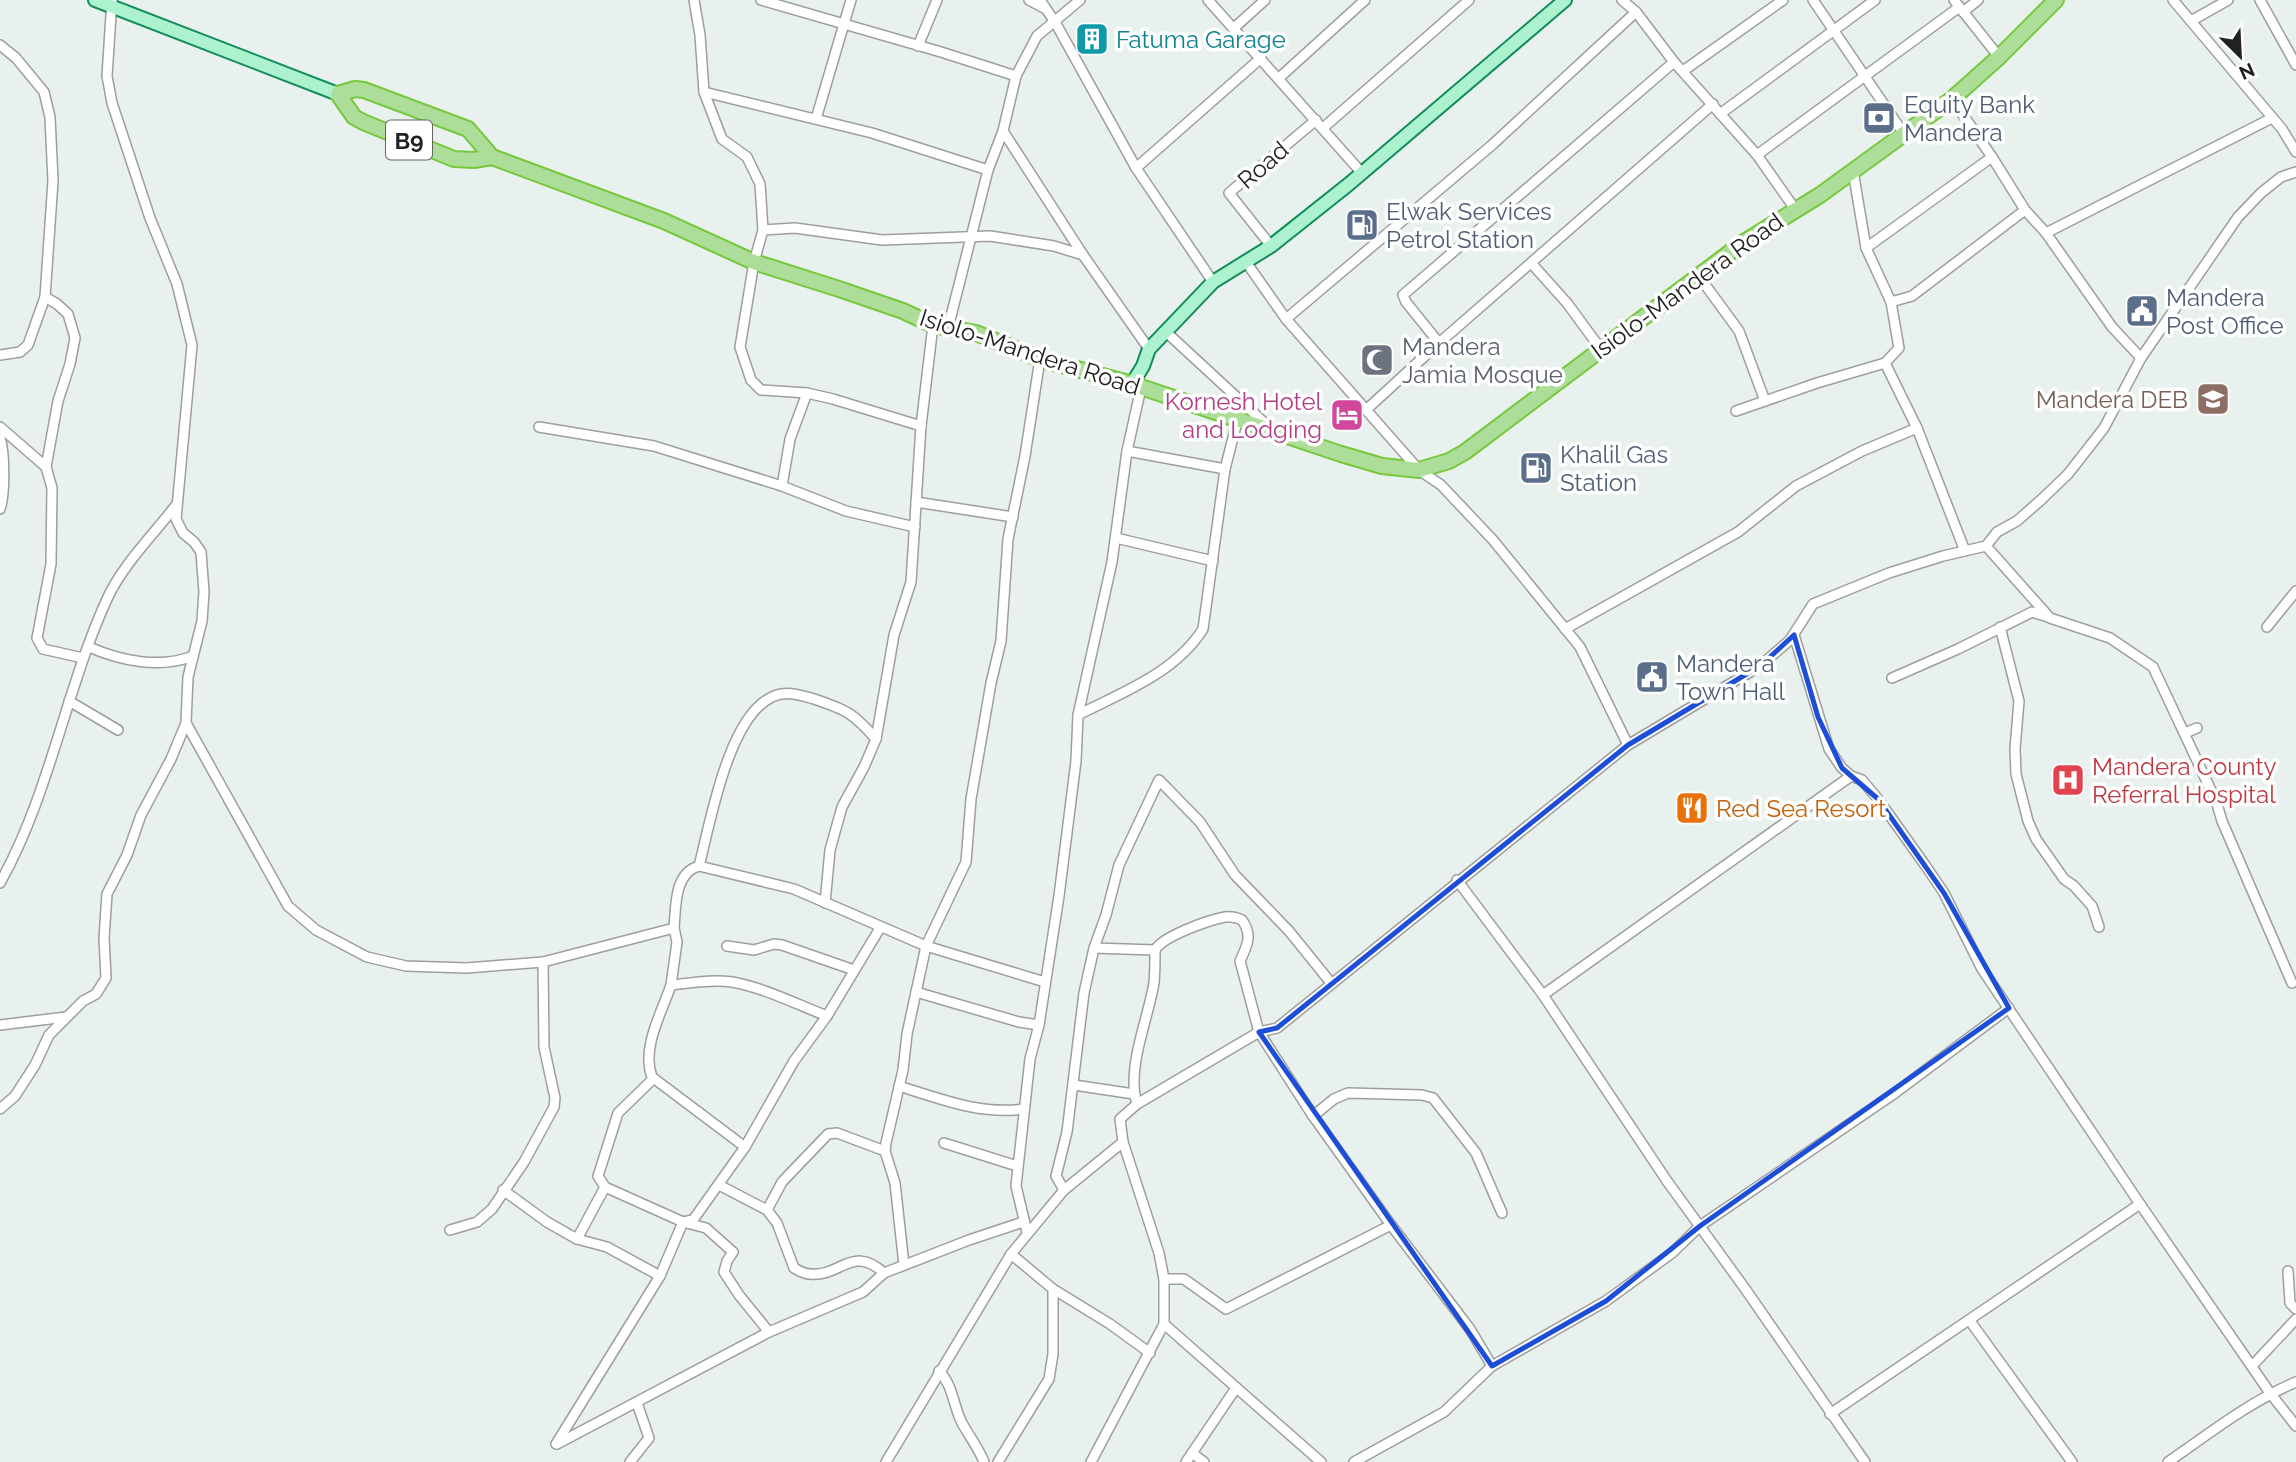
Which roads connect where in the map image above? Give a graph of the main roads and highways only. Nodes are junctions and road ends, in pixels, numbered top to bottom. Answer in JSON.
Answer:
{"nodes":[{"id":1,"x":95,"y":0,"type":"edge"},
{"id":2,"x":1565,"y":0,"type":"edge"},
{"id":3,"x":2056,"y":0,"type":"edge"},
{"id":4,"x":112,"y":3,"type":"edge"},
{"id":5,"x":338,"y":94,"type":"junction"},
{"id":6,"x":492,"y":156,"type":"junction"},
{"id":7,"x":1136,"y":386,"type":"junction"}],
"edges":[{"from":1,"to":4,"type":"main road"},
{"from":2,"to":7,"type":"main road"},
{"from":3,"to":7,"type":"highway","name":"Isiolo-Mandera Road","number":"B9"},
{"from":4,"to":5,"type":"main road"},
{"from":5,"to":6,"type":"highway","number":"B9"},
{"from":5,"to":6,"type":"highway","number":"B9"},
{"from":6,"to":7,"type":"highway","name":"Isiolo-Mandera Road","number":"B9"}]}
